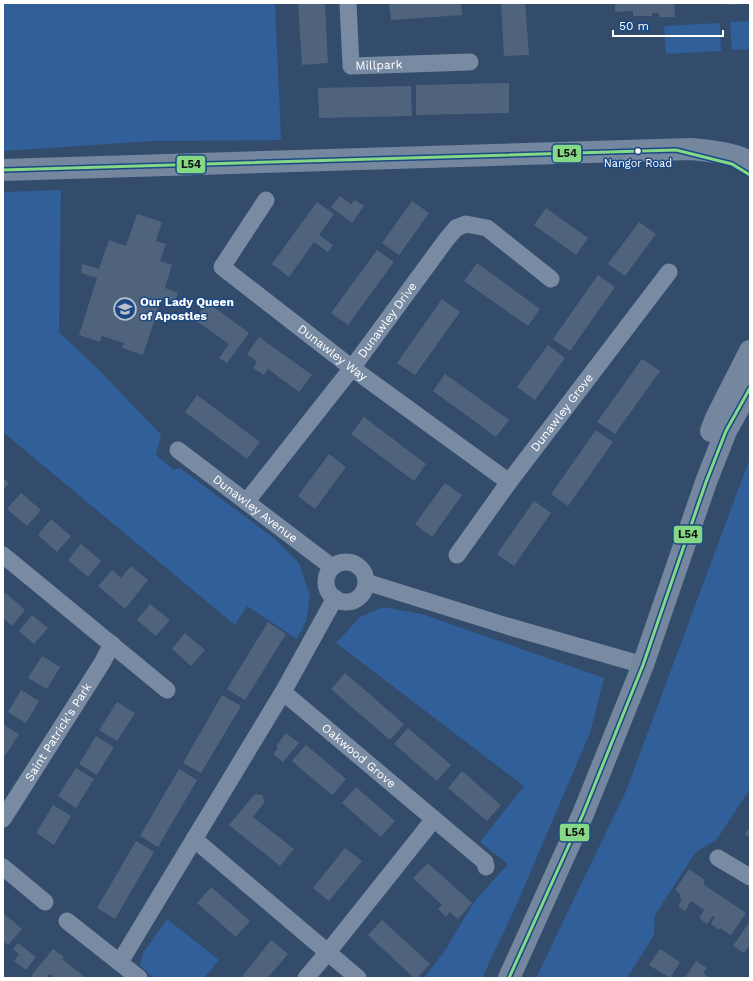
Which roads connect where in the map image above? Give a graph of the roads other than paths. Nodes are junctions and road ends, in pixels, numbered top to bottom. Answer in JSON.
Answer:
{"nodes":[{"id":1,"x":348,"y":3,"type":"edge"},
{"id":2,"x":470,"y":62,"type":"dead end"},
{"id":3,"x":750,"y":145,"type":"edge"},
{"id":4,"x":683,"y":150,"type":"junction"},
{"id":5,"x":750,"y":162,"type":"edge"},
{"id":6,"x":3,"y":170,"type":"edge"},
{"id":7,"x":750,"y":175,"type":"edge"},
{"id":8,"x":266,"y":200,"type":"dead end"},
{"id":9,"x":669,"y":272,"type":"dead end"},
{"id":10,"x":552,"y":279,"type":"dead end"},
{"id":11,"x":750,"y":351,"type":"edge"},
{"id":12,"x":352,"y":368,"type":"junction"},
{"id":13,"x":750,"y":388,"type":"edge"},
{"id":14,"x":750,"y":416,"type":"edge"},
{"id":15,"x":178,"y":450,"type":"dead end"},
{"id":16,"x":509,"y":482,"type":"junction"},
{"id":17,"x":706,"y":482,"type":"junction"},
{"id":18,"x":247,"y":501,"type":"junction"},
{"id":19,"x":3,"y":555,"type":"edge"},
{"id":20,"x":457,"y":556,"type":"dead end"},
{"id":21,"x":680,"y":558,"type":"junction"},
{"id":22,"x":332,"y":567,"type":"junction"},
{"id":23,"x":366,"y":582,"type":"junction"},
{"id":24,"x":335,"y":598,"type":"junction"},
{"id":25,"x":112,"y":644,"type":"junction"},
{"id":26,"x":643,"y":665,"type":"junction"},
{"id":27,"x":167,"y":690,"type":"dead end"},
{"id":28,"x":283,"y":692,"type":"junction"},
{"id":29,"x":434,"y":818,"type":"junction"},
{"id":30,"x":3,"y":819,"type":"edge"},
{"id":31,"x":194,"y":840,"type":"junction"},
{"id":32,"x":718,"y":858,"type":"dead end"},
{"id":33,"x":3,"y":867,"type":"edge"},
{"id":34,"x":486,"y":867,"type":"dead end"},
{"id":35,"x":750,"y":877,"type":"edge"},
{"id":36,"x":44,"y":902,"type":"dead end"},
{"id":37,"x":68,"y":921,"type":"dead end"},
{"id":38,"x":328,"y":952,"type":"junction"},
{"id":39,"x":120,"y":962,"type":"junction"},
{"id":40,"x":139,"y":978,"type":"edge"},
{"id":41,"x":306,"y":978,"type":"edge"},
{"id":42,"x":358,"y":978,"type":"edge"},
{"id":43,"x":509,"y":978,"type":"edge"}],
"edges":[{"from":1,"to":2,"type":"street","name":"Millpark"},
{"from":3,"to":4,"type":"main road"},
{"from":4,"to":5,"type":"main road"},
{"from":4,"to":6,"type":"main road"},
{"from":4,"to":7,"type":"main road"},
{"from":8,"to":12,"type":"street","name":"Dunawley Way"},
{"from":9,"to":16,"type":"street","name":"Dunawley Grove"},
{"from":10,"to":12,"type":"street","name":"Dunawley Drive"},
{"from":11,"to":21,"type":"main road"},
{"from":12,"to":16,"type":"street","name":"Dunawley Way"},
{"from":12,"to":18,"type":"street","name":"Dunawley Drive"},
{"from":13,"to":17,"type":"main road"},
{"from":14,"to":17,"type":"main road"},
{"from":15,"to":18,"type":"street","name":"Dunawley Avenue"},
{"from":16,"to":20,"type":"street","name":"Dunawley Grove"},
{"from":17,"to":21,"type":"main road"},
{"from":18,"to":22,"type":"street","name":"Dunawley Avenue"},
{"from":19,"to":25,"type":"street"},
{"from":21,"to":26,"type":"main road"},
{"from":22,"to":23,"type":"street"},
{"from":22,"to":24,"type":"street"},
{"from":23,"to":24,"type":"street"},
{"from":23,"to":26,"type":"street"},
{"from":24,"to":28,"type":"street"},
{"from":25,"to":27,"type":"street"},
{"from":25,"to":30,"type":"street","name":"Saint Patrick's Park"},
{"from":26,"to":43,"type":"main road"},
{"from":28,"to":29,"type":"street","name":"Oakwood Grove"},
{"from":28,"to":31,"type":"street"},
{"from":29,"to":34,"type":"street","name":"Oakwood Grove"},
{"from":29,"to":38,"type":"street"},
{"from":31,"to":38,"type":"street"},
{"from":31,"to":39,"type":"street"},
{"from":32,"to":35,"type":"street"},
{"from":33,"to":36,"type":"street"},
{"from":37,"to":39,"type":"street"},
{"from":38,"to":41,"type":"street"},
{"from":38,"to":42,"type":"street"},
{"from":39,"to":40,"type":"street"}]}
